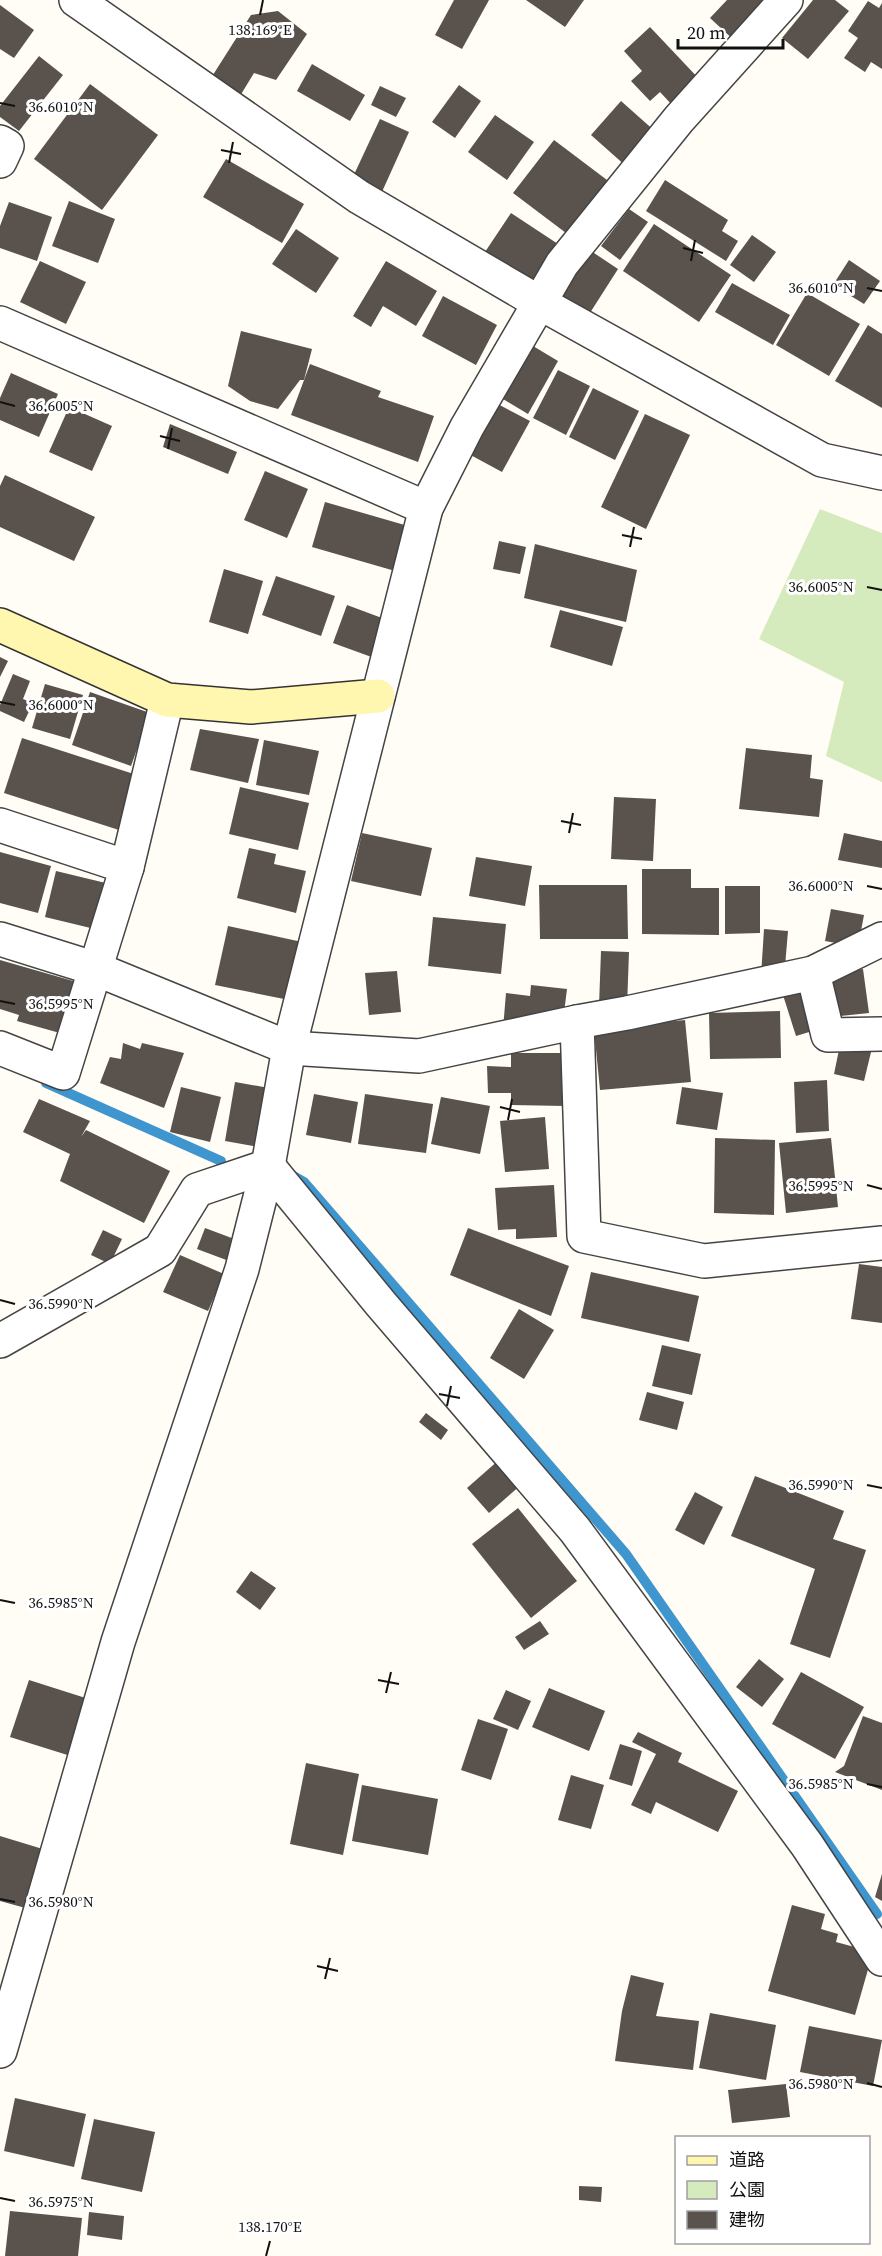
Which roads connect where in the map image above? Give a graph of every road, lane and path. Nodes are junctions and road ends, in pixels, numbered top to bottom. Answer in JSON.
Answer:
{"nodes":[{"id":1,"x":76,"y":0,"type":"edge"},
{"id":2,"x":786,"y":0,"type":"edge"},
{"id":3,"x":0,"y":142,"type":"edge"},
{"id":4,"x":0,"y":161,"type":"edge"},
{"id":5,"x":540,"y":303,"type":"junction"},
{"id":6,"x":0,"y":323,"type":"edge"},
{"id":7,"x":882,"y":473,"type":"edge"},
{"id":8,"x":426,"y":508,"type":"junction"},
{"id":9,"x":0,"y":625,"type":"edge"},
{"id":10,"x":378,"y":696,"type":"junction"},
{"id":11,"x":167,"y":700,"type":"junction"},
{"id":12,"x":0,"y":825,"type":"edge"},
{"id":13,"x":127,"y":867,"type":"junction"},
{"id":14,"x":0,"y":939,"type":"edge"},
{"id":15,"x":882,"y":939,"type":"edge"},
{"id":16,"x":96,"y":969,"type":"junction"},
{"id":17,"x":813,"y":973,"type":"junction"},
{"id":18,"x":577,"y":1022,"type":"junction"},
{"id":19,"x":882,"y":1034,"type":"edge"},
{"id":20,"x":0,"y":1048,"type":"edge"},
{"id":21,"x":289,"y":1048,"type":"junction"},
{"id":22,"x":268,"y":1167,"type":"junction"},
{"id":23,"x":882,"y":1243,"type":"edge"},
{"id":24,"x":0,"y":1341,"type":"edge"},
{"id":25,"x":882,"y":1959,"type":"edge"},
{"id":26,"x":0,"y":2051,"type":"edge"}],
"edges":[{"from":1,"to":5,"type":"street"},
{"from":2,"to":5,"type":"street"},
{"from":3,"to":4,"type":"street"},
{"from":5,"to":7,"type":"street"},
{"from":5,"to":8,"type":"street"},
{"from":6,"to":8,"type":"street"},
{"from":8,"to":10,"type":"street"},
{"from":9,"to":11,"type":"street"},
{"from":10,"to":11,"type":"street"},
{"from":10,"to":21,"type":"street"},
{"from":11,"to":13,"type":"street"},
{"from":12,"to":13,"type":"street"},
{"from":13,"to":16,"type":"street"},
{"from":14,"to":16,"type":"street"},
{"from":15,"to":17,"type":"street"},
{"from":16,"to":20,"type":"street"},
{"from":16,"to":21,"type":"street"},
{"from":17,"to":18,"type":"street"},
{"from":17,"to":19,"type":"street"},
{"from":18,"to":21,"type":"street"},
{"from":18,"to":23,"type":"street"},
{"from":21,"to":22,"type":"street"},
{"from":22,"to":24,"type":"street"},
{"from":22,"to":25,"type":"street"},
{"from":22,"to":26,"type":"street"}]}
